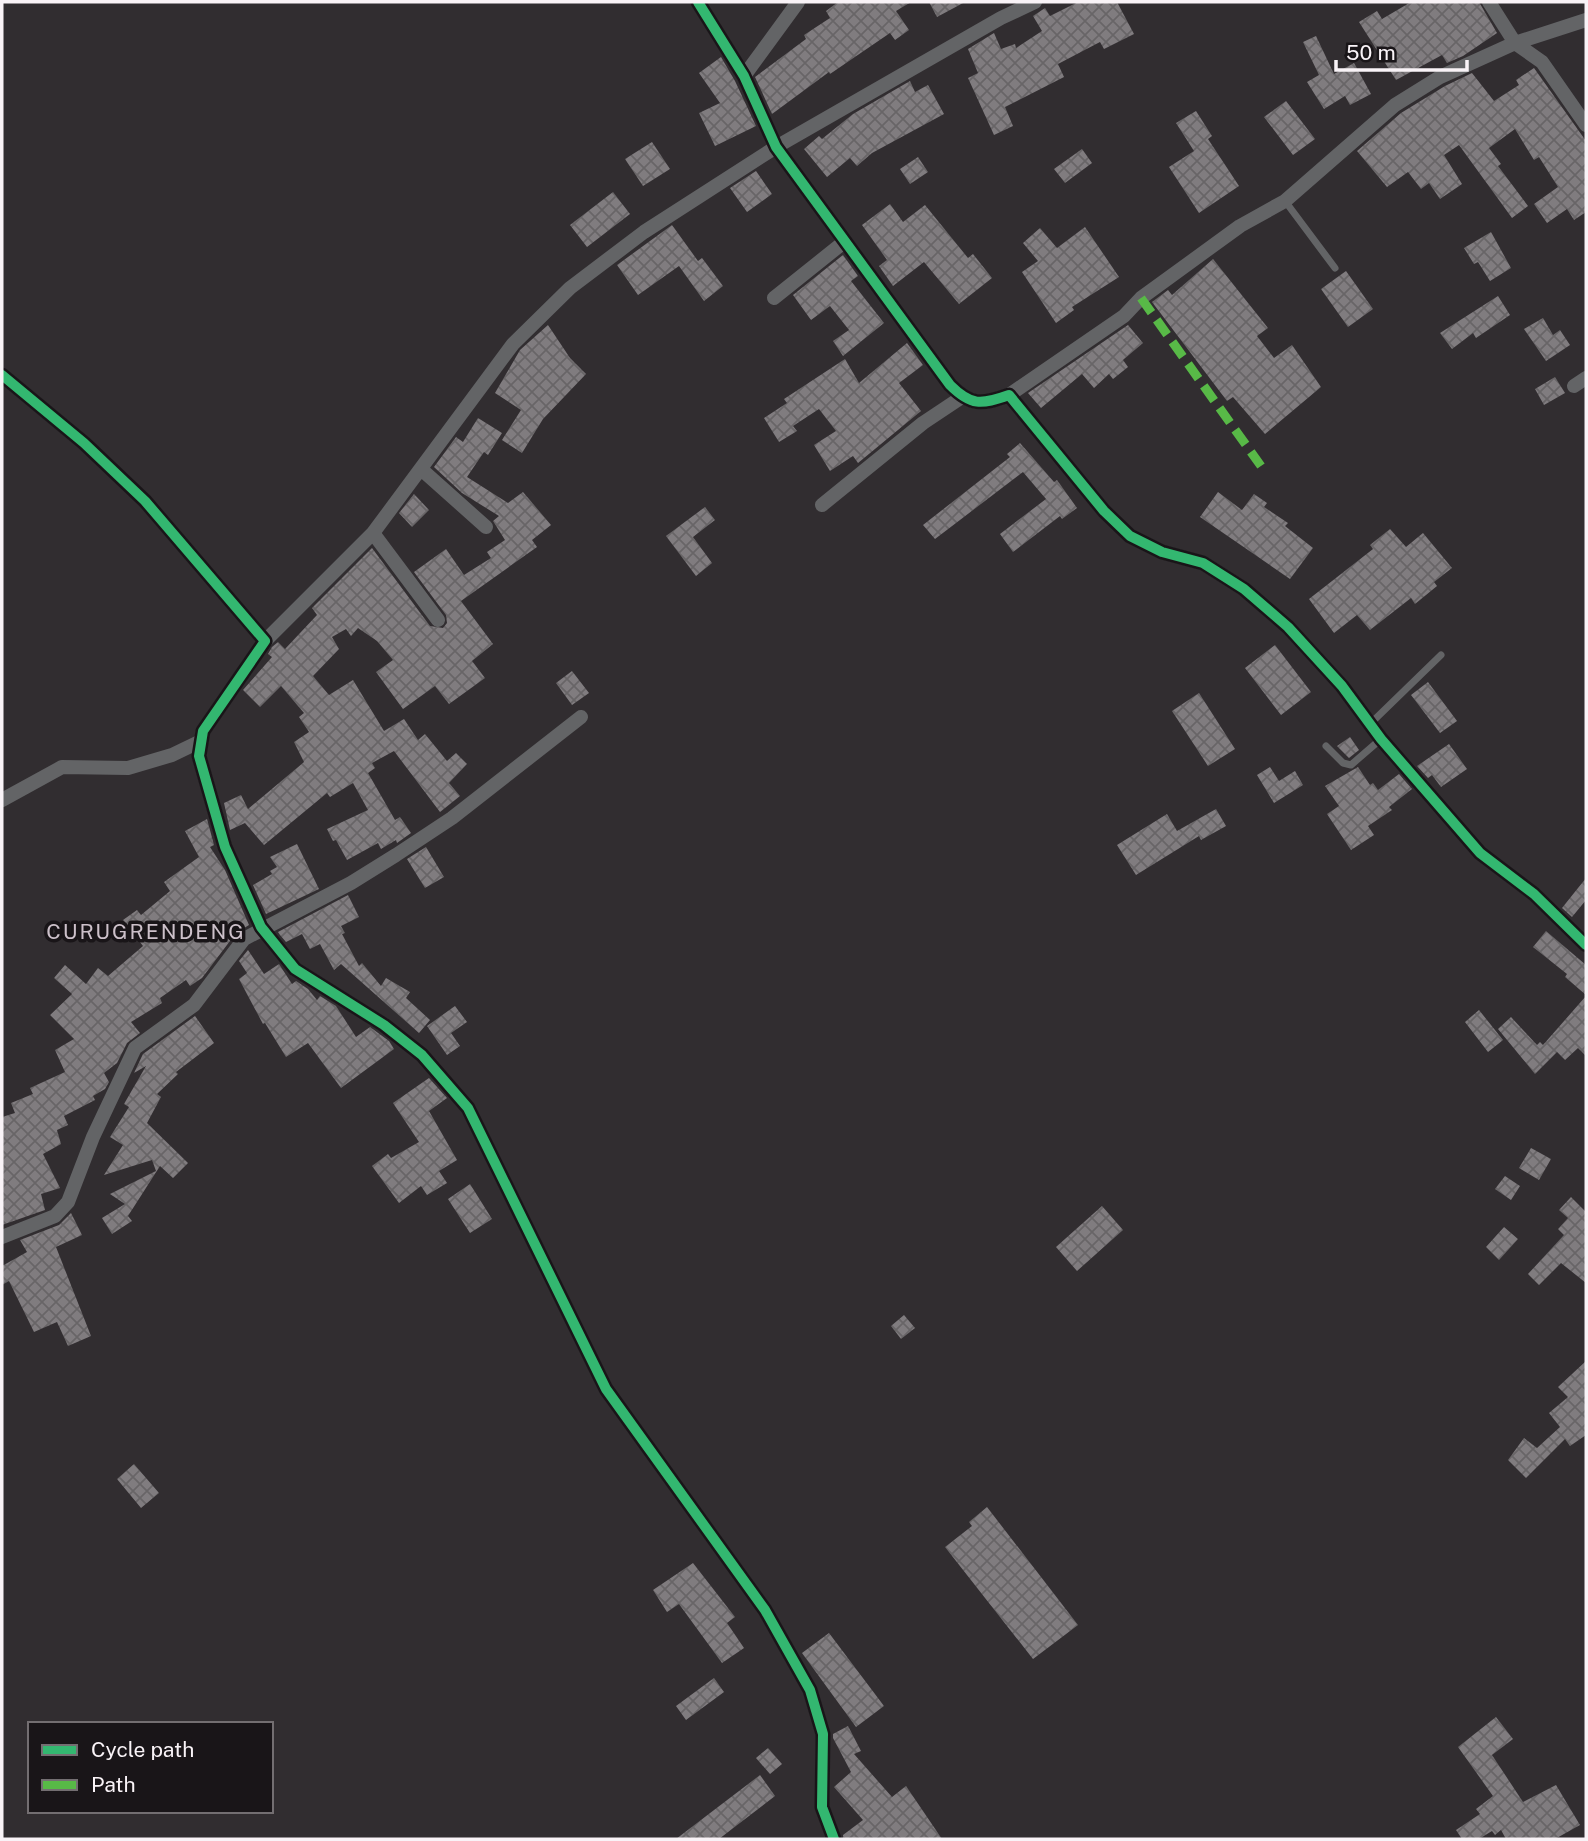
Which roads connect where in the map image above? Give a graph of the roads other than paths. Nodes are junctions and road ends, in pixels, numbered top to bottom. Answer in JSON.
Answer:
{"nodes":[{"id":1,"x":698,"y":2,"type":"edge"},
{"id":2,"x":798,"y":2,"type":"edge"},
{"id":3,"x":1035,"y":2,"type":"edge"},
{"id":4,"x":1489,"y":2,"type":"edge"},
{"id":5,"x":1586,"y":20,"type":"edge"},
{"id":6,"x":1515,"y":43,"type":"junction"},
{"id":7,"x":744,"y":76,"type":"junction"},
{"id":8,"x":1586,"y":125,"type":"edge"},
{"id":9,"x":776,"y":147,"type":"junction"},
{"id":10,"x":1284,"y":201,"type":"junction"},
{"id":11,"x":844,"y":242,"type":"junction"},
{"id":12,"x":1335,"y":268,"type":"dead end"},
{"id":13,"x":774,"y":298,"type":"dead end"},
{"id":14,"x":2,"y":375,"type":"edge"},
{"id":15,"x":1009,"y":395,"type":"junction"},
{"id":16,"x":962,"y":397,"type":"junction"},
{"id":17,"x":421,"y":469,"type":"junction"},
{"id":18,"x":822,"y":505,"type":"dead end"},
{"id":19,"x":486,"y":527,"type":"dead end"},
{"id":20,"x":373,"y":533,"type":"junction"},
{"id":21,"x":438,"y":620,"type":"dead end"},
{"id":22,"x":265,"y":641,"type":"junction"},
{"id":23,"x":1441,"y":655,"type":"dead end"},
{"id":24,"x":581,"y":717,"type":"dead end"},
{"id":25,"x":1370,"y":724,"type":"junction"},
{"id":26,"x":1381,"y":739,"type":"junction"},
{"id":27,"x":201,"y":741,"type":"junction"},
{"id":28,"x":1326,"y":746,"type":"dead end"},
{"id":29,"x":2,"y":800,"type":"edge"},
{"id":30,"x":261,"y":927,"type":"junction"},
{"id":31,"x":1586,"y":946,"type":"edge"},
{"id":32,"x":2,"y":1237,"type":"edge"},
{"id":33,"x":834,"y":1839,"type":"edge"}],
"edges":[{"from":1,"to":7,"type":"street"},
{"from":2,"to":7,"type":"street"},
{"from":3,"to":9,"type":"street"},
{"from":4,"to":6,"type":"street"},
{"from":5,"to":6,"type":"street"},
{"from":6,"to":8,"type":"street"},
{"from":6,"to":10,"type":"street"},
{"from":7,"to":9,"type":"street"},
{"from":9,"to":11,"type":"street"},
{"from":9,"to":17,"type":"street"},
{"from":10,"to":12,"type":"lane"},
{"from":10,"to":15,"type":"street"},
{"from":11,"to":13,"type":"street"},
{"from":11,"to":16,"type":"street"},
{"from":14,"to":22,"type":"street"},
{"from":15,"to":16,"type":"street"},
{"from":15,"to":25,"type":"street"},
{"from":16,"to":18,"type":"street"},
{"from":17,"to":19,"type":"street"},
{"from":17,"to":20,"type":"street"},
{"from":20,"to":21,"type":"street"},
{"from":20,"to":22,"type":"street"},
{"from":22,"to":27,"type":"street"},
{"from":23,"to":25,"type":"lane"},
{"from":24,"to":30,"type":"street"},
{"from":25,"to":26,"type":"street"},
{"from":26,"to":28,"type":"lane"},
{"from":26,"to":31,"type":"street"},
{"from":27,"to":29,"type":"street"},
{"from":27,"to":30,"type":"street"},
{"from":30,"to":32,"type":"street"},
{"from":30,"to":33,"type":"street"}]}
